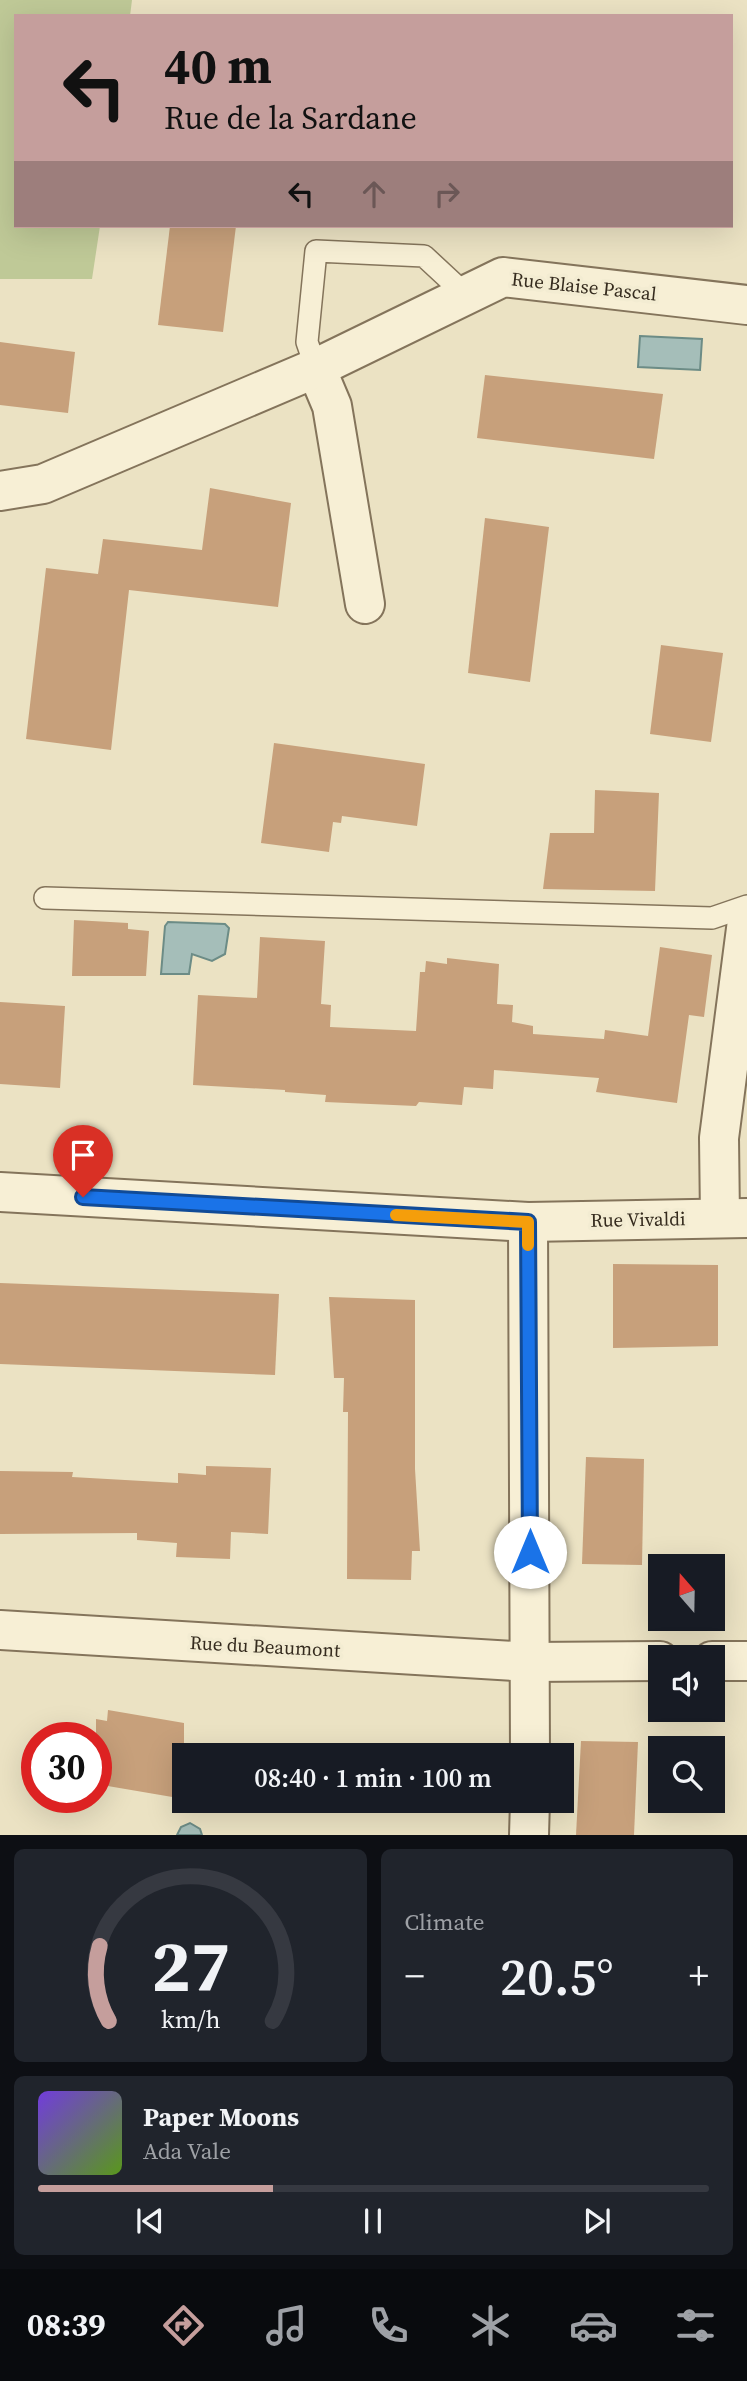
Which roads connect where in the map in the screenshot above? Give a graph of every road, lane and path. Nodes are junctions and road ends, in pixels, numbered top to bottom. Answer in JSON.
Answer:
{"nodes":[{"id":1,"x":466,"y":295,"type":"junction"},
{"id":2,"x":747,"y":304,"type":"edge"},
{"id":3,"x":316,"y":368,"type":"junction"},
{"id":4,"x":0,"y":491,"type":"edge"},
{"id":5,"x":365,"y":604,"type":"dead end"},
{"id":6,"x":46,"y":898,"type":"dead end"},
{"id":7,"x":747,"y":906,"type":"edge"},
{"id":8,"x":747,"y":921,"type":"edge"},
{"id":9,"x":0,"y":1192,"type":"edge"},
{"id":10,"x":734,"y":1218,"type":"edge"},
{"id":11,"x":528,"y":1222,"type":"junction"},
{"id":12,"x":0,"y":1630,"type":"edge"},
{"id":13,"x":648,"y":1661,"type":"edge"},
{"id":14,"x":725,"y":1661,"type":"edge"},
{"id":15,"x":747,"y":1661,"type":"edge"},
{"id":16,"x":531,"y":1662,"type":"junction"},
{"id":17,"x":530,"y":1743,"type":"edge"},
{"id":18,"x":530,"y":1813,"type":"edge"},
{"id":19,"x":529,"y":1835,"type":"edge"}],
"edges":[{"from":1,"to":2,"type":"street","name":"Rue Blaise Pascal"},
{"from":1,"to":3,"type":"street","name":"Rue Blaise Pascal"},
{"from":1,"to":3,"type":"lane"},
{"from":3,"to":4,"type":"street","name":"Rue Blaise Pascal"},
{"from":3,"to":5,"type":"street"},
{"from":6,"to":7,"type":"lane"},
{"from":8,"to":10,"type":"street"},
{"from":9,"to":11,"type":"street","name":"Rue Vivaldi"},
{"from":10,"to":11,"type":"street","name":"Rue Vivaldi"},
{"from":11,"to":16,"type":"street"},
{"from":12,"to":16,"type":"street","name":"Rue du Beaumont"},
{"from":13,"to":16,"type":"street","name":"Rue du Beaumont"},
{"from":14,"to":15,"type":"street"},
{"from":16,"to":17,"type":"street"},
{"from":18,"to":19,"type":"street"}]}
